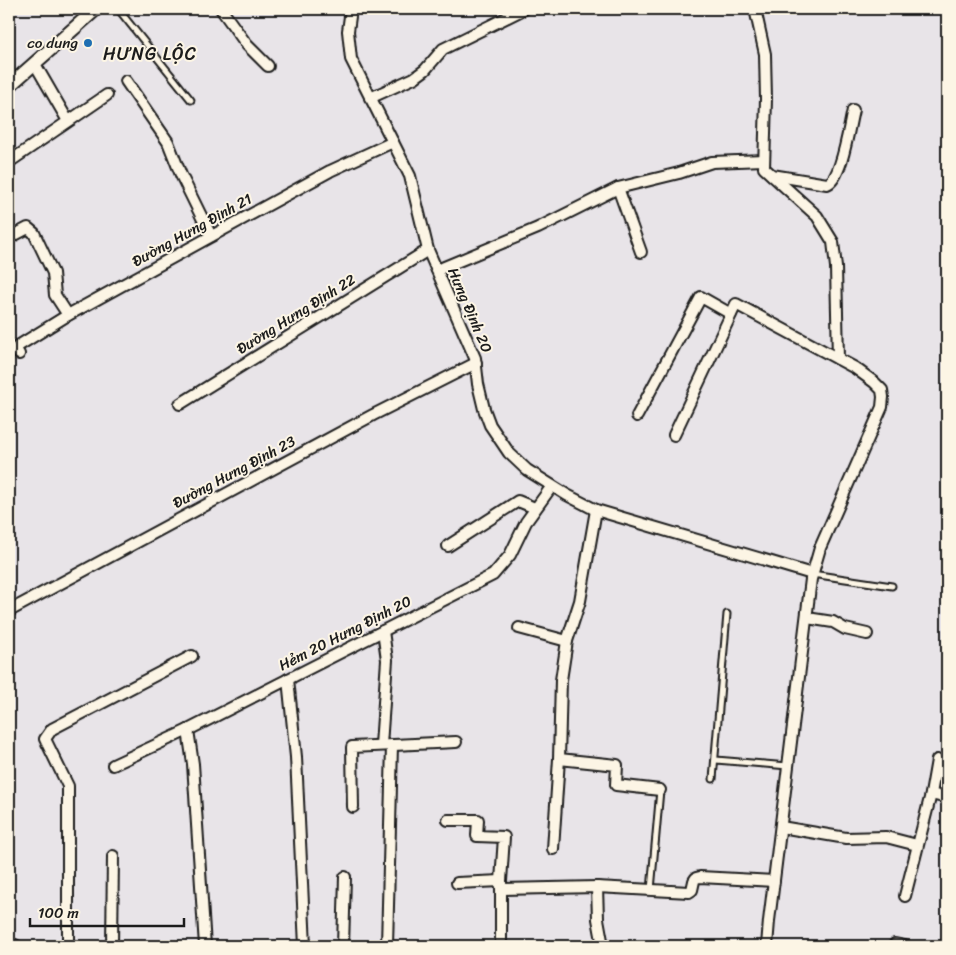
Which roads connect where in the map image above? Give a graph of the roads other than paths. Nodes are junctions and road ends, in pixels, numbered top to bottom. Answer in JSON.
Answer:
{"nodes":[{"id":1,"x":118,"y":9,"type":"edge"},
{"id":2,"x":222,"y":9,"type":"edge"},
{"id":3,"x":351,"y":9,"type":"edge"},
{"id":4,"x":524,"y":9,"type":"edge"},
{"id":5,"x":755,"y":9,"type":"edge"},
{"id":6,"x":93,"y":10,"type":"edge"},
{"id":7,"x":35,"y":64,"type":"junction"},
{"id":8,"x":268,"y":66,"type":"dead end"},
{"id":9,"x":126,"y":81,"type":"dead end"},
{"id":10,"x":9,"y":86,"type":"edge"},
{"id":11,"x":107,"y":95,"type":"dead end"},
{"id":12,"x":370,"y":98,"type":"junction"},
{"id":13,"x":191,"y":100,"type":"dead end"},
{"id":14,"x":853,"y":110,"type":"dead end"},
{"id":15,"x":68,"y":122,"type":"junction"},
{"id":16,"x":393,"y":142,"type":"junction"},
{"id":17,"x":764,"y":160,"type":"junction"},
{"id":18,"x":9,"y":162,"type":"edge"},
{"id":19,"x":771,"y":175,"type":"junction"},
{"id":20,"x":618,"y":188,"type":"junction"},
{"id":21,"x":211,"y":236,"type":"junction"},
{"id":22,"x":9,"y":238,"type":"edge"},
{"id":23,"x":428,"y":250,"type":"junction"},
{"id":24,"x":641,"y":252,"type":"dead end"},
{"id":25,"x":437,"y":270,"type":"junction"},
{"id":26,"x":731,"y":314,"type":"junction"},
{"id":27,"x":68,"y":315,"type":"junction"},
{"id":28,"x":19,"y":354,"type":"dead end"},
{"id":29,"x":838,"y":359,"type":"junction"},
{"id":30,"x":476,"y":363,"type":"junction"},
{"id":31,"x":180,"y":404,"type":"dead end"},
{"id":32,"x":637,"y":416,"type":"dead end"},
{"id":33,"x":674,"y":436,"type":"dead end"},
{"id":34,"x":552,"y":486,"type":"junction"},
{"id":35,"x":535,"y":508,"type":"junction"},
{"id":36,"x":596,"y":510,"type":"junction"},
{"id":37,"x":448,"y":546,"type":"dead end"},
{"id":38,"x":812,"y":574,"type":"junction"},
{"id":39,"x":892,"y":586,"type":"dead end"},
{"id":40,"x":9,"y":611,"type":"edge"},
{"id":41,"x":727,"y":614,"type":"dead end"},
{"id":42,"x":807,"y":618,"type":"junction"},
{"id":43,"x":519,"y":628,"type":"dead end"},
{"id":44,"x":383,"y":631,"type":"junction"},
{"id":45,"x":867,"y":634,"type":"dead end"},
{"id":46,"x":567,"y":641,"type":"junction"},
{"id":47,"x":192,"y":656,"type":"dead end"},
{"id":48,"x":288,"y":679,"type":"junction"},
{"id":49,"x":188,"y":730,"type":"junction"},
{"id":50,"x":456,"y":742,"type":"dead end"},
{"id":51,"x":381,"y":745,"type":"junction"},
{"id":52,"x":392,"y":745,"type":"junction"},
{"id":53,"x":559,"y":759,"type":"junction"},
{"id":54,"x":716,"y":760,"type":"junction"},
{"id":55,"x":937,"y":760,"type":"dead end"},
{"id":56,"x":113,"y":765,"type":"dead end"},
{"id":57,"x":789,"y":766,"type":"junction"},
{"id":58,"x":713,"y":779,"type":"dead end"},
{"id":59,"x":660,"y":790,"type":"joint"},
{"id":60,"x":930,"y":794,"type":"junction"},
{"id":61,"x":947,"y":798,"type":"edge"},
{"id":62,"x":354,"y":807,"type":"dead end"},
{"id":63,"x":448,"y":820,"type":"dead end"},
{"id":64,"x":781,"y":828,"type":"junction"},
{"id":65,"x":918,"y":845,"type":"junction"},
{"id":66,"x":553,"y":849,"type":"dead end"},
{"id":67,"x":112,"y":856,"type":"dead end"},
{"id":68,"x":345,"y":877,"type":"dead end"},
{"id":69,"x":774,"y":881,"type":"junction"},
{"id":70,"x":457,"y":883,"type":"dead end"},
{"id":71,"x":501,"y":885,"type":"junction"},
{"id":72,"x":597,"y":887,"type":"junction"},
{"id":73,"x":651,"y":890,"type":"junction"},
{"id":74,"x":905,"y":896,"type":"dead end"},
{"id":75,"x":9,"y":944,"type":"edge"},
{"id":76,"x":15,"y":946,"type":"edge"},
{"id":77,"x":68,"y":946,"type":"edge"},
{"id":78,"x":112,"y":946,"type":"edge"},
{"id":79,"x":205,"y":946,"type":"edge"},
{"id":80,"x":305,"y":946,"type":"edge"},
{"id":81,"x":343,"y":946,"type":"edge"},
{"id":82,"x":388,"y":946,"type":"edge"},
{"id":83,"x":501,"y":946,"type":"edge"},
{"id":84,"x":603,"y":946,"type":"edge"},
{"id":85,"x":767,"y":946,"type":"edge"},
{"id":86,"x":894,"y":946,"type":"edge"},
{"id":87,"x":905,"y":946,"type":"edge"}],
"edges":[{"from":1,"to":13,"type":"lane"},
{"from":2,"to":8,"type":"street"},
{"from":3,"to":12,"type":"street","name":"Hưng Định 20"},
{"from":4,"to":12,"type":"street"},
{"from":5,"to":17,"type":"street"},
{"from":6,"to":7,"type":"street"},
{"from":7,"to":10,"type":"street"},
{"from":7,"to":15,"type":"street"},
{"from":9,"to":21,"type":"street"},
{"from":11,"to":15,"type":"street"},
{"from":12,"to":16,"type":"street","name":"Hưng Định 20"},
{"from":14,"to":19,"type":"street"},
{"from":15,"to":18,"type":"street"},
{"from":16,"to":21,"type":"street","name":"Đường Hưng Định 21"},
{"from":16,"to":23,"type":"street","name":"Hưng Định 20"},
{"from":17,"to":19,"type":"street"},
{"from":17,"to":20,"type":"street"},
{"from":19,"to":29,"type":"street"},
{"from":20,"to":24,"type":"street"},
{"from":20,"to":25,"type":"street"},
{"from":21,"to":27,"type":"street","name":"Đường Hưng Định 21"},
{"from":22,"to":27,"type":"street"},
{"from":23,"to":25,"type":"street","name":"Hưng Định 20"},
{"from":23,"to":31,"type":"street","name":"Đường Hưng Định 22"},
{"from":25,"to":30,"type":"street","name":"Hưng Định 20"},
{"from":26,"to":29,"type":"street"},
{"from":26,"to":32,"type":"street"},
{"from":26,"to":33,"type":"street"},
{"from":27,"to":28,"type":"street","name":"Đường Hưng Định 21"},
{"from":29,"to":38,"type":"street"},
{"from":30,"to":34,"type":"street","name":"Hưng Định 20"},
{"from":30,"to":40,"type":"street","name":"Đường Hưng Định 23"},
{"from":34,"to":35,"type":"street","name":"Hẻm 20 Hưng Định 20"},
{"from":34,"to":36,"type":"street","name":"Hưng Định 20"},
{"from":35,"to":37,"type":"street"},
{"from":35,"to":44,"type":"street","name":"Hẻm 20 Hưng Định 20"},
{"from":36,"to":38,"type":"street","name":"Hưng Định 20"},
{"from":36,"to":46,"type":"street"},
{"from":38,"to":39,"type":"lane"},
{"from":38,"to":42,"type":"street"},
{"from":41,"to":54,"type":"lane"},
{"from":42,"to":45,"type":"street"},
{"from":42,"to":57,"type":"street"},
{"from":43,"to":46,"type":"street"},
{"from":44,"to":48,"type":"street","name":"Hẻm 20 Hưng Định 20"},
{"from":44,"to":51,"type":"street"},
{"from":46,"to":53,"type":"street"},
{"from":47,"to":77,"type":"street"},
{"from":48,"to":49,"type":"street","name":"Hẻm 20 Hưng Định 20"},
{"from":48,"to":80,"type":"street"},
{"from":49,"to":56,"type":"street","name":"Hẻm 20 Hưng Định 20"},
{"from":49,"to":79,"type":"street"},
{"from":50,"to":52,"type":"street"},
{"from":51,"to":52,"type":"street"},
{"from":51,"to":62,"type":"street"},
{"from":52,"to":82,"type":"street"},
{"from":53,"to":59,"type":"street"},
{"from":53,"to":66,"type":"street"},
{"from":54,"to":57,"type":"lane"},
{"from":54,"to":58,"type":"lane"},
{"from":55,"to":60,"type":"street"},
{"from":57,"to":64,"type":"street"},
{"from":59,"to":73,"type":"lane"},
{"from":60,"to":61,"type":"street"},
{"from":60,"to":65,"type":"street"},
{"from":63,"to":71,"type":"street"},
{"from":64,"to":65,"type":"street"},
{"from":64,"to":69,"type":"street"},
{"from":65,"to":74,"type":"street"},
{"from":67,"to":78,"type":"street"},
{"from":68,"to":81,"type":"street"},
{"from":69,"to":73,"type":"street"},
{"from":69,"to":85,"type":"street"},
{"from":70,"to":71,"type":"street"},
{"from":71,"to":72,"type":"street"},
{"from":71,"to":83,"type":"street"},
{"from":72,"to":73,"type":"street"},
{"from":72,"to":84,"type":"street"},
{"from":75,"to":76,"type":"street"},
{"from":86,"to":87,"type":"street"}]}
